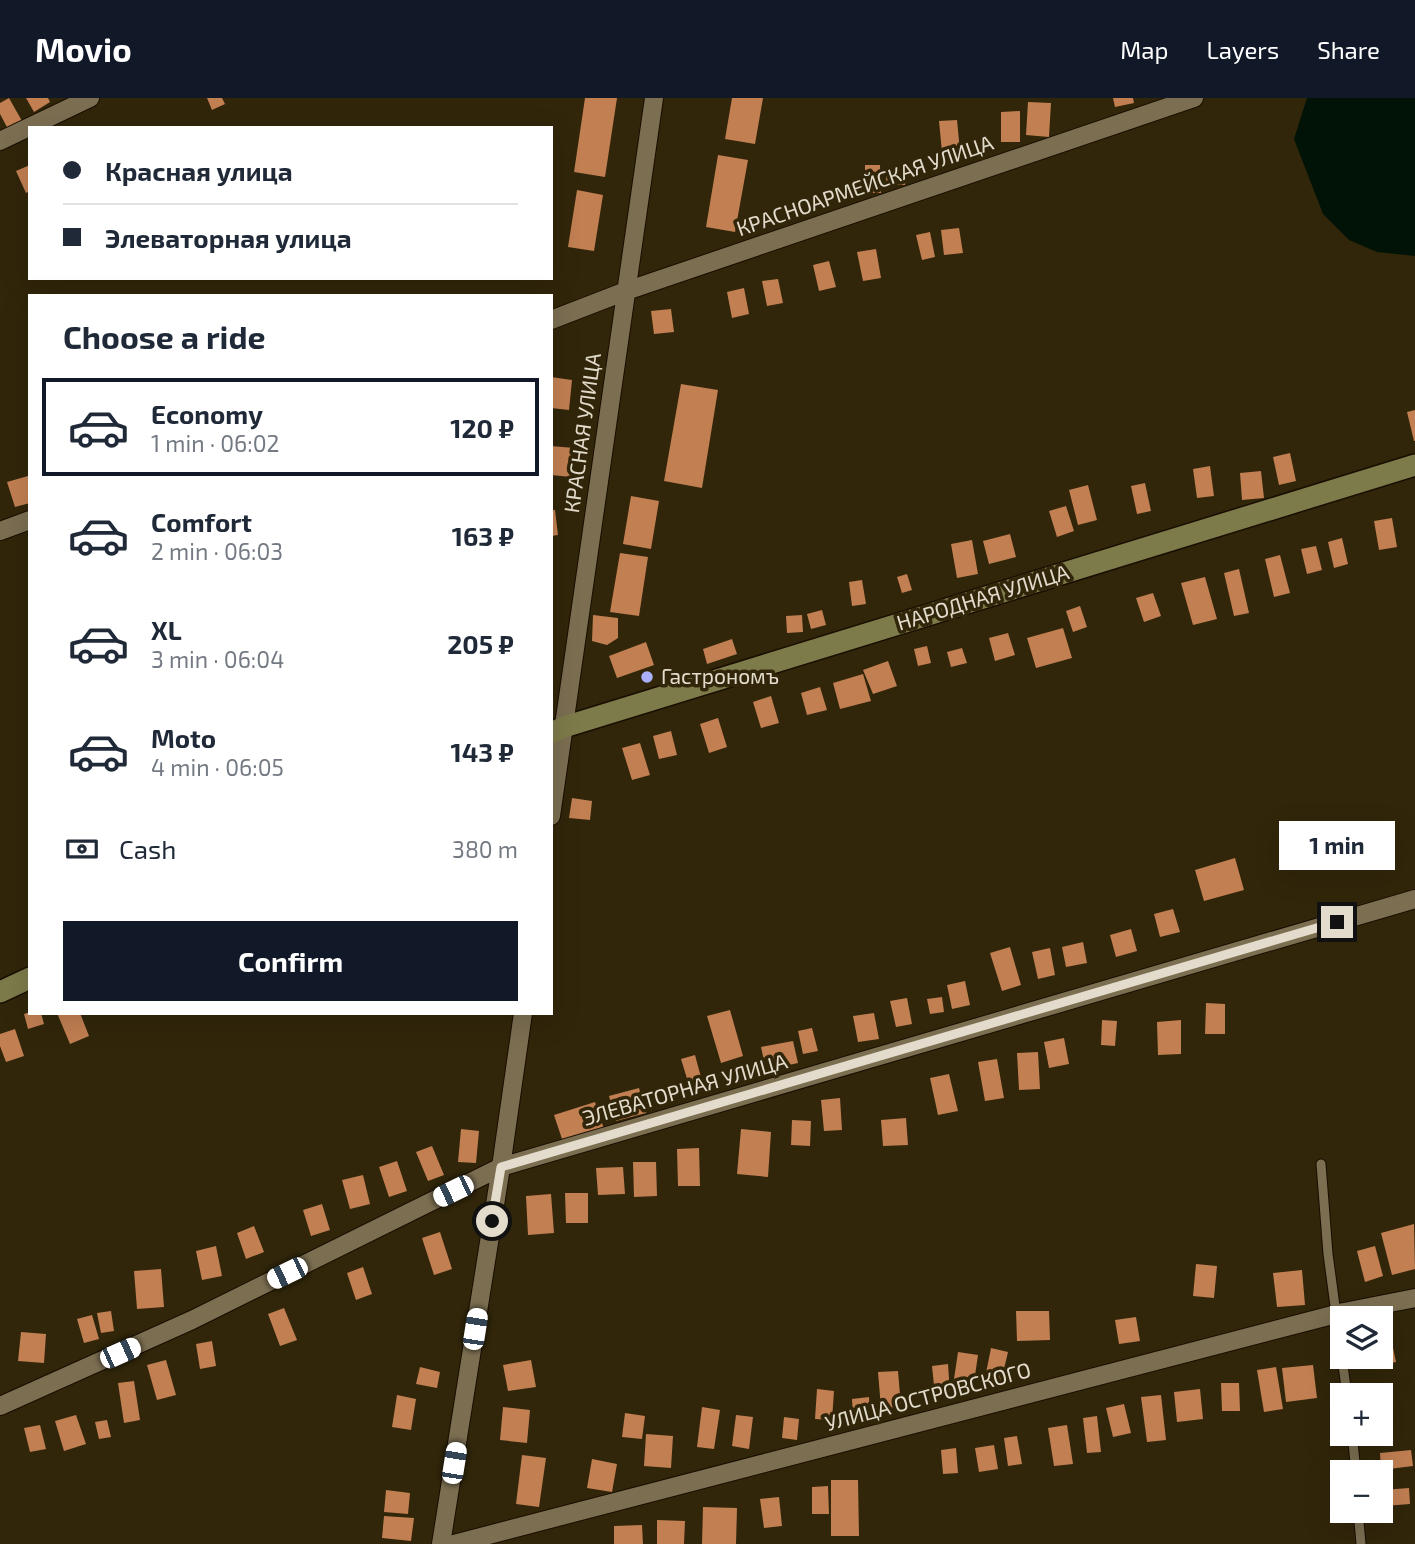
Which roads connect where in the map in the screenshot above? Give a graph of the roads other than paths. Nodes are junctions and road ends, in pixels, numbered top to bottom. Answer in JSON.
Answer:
{"nodes":[{"id":1,"x":90,"y":98,"type":"edge"},
{"id":2,"x":654,"y":98,"type":"edge"},
{"id":3,"x":1194,"y":98,"type":"edge"},
{"id":4,"x":31,"y":126,"type":"edge"},
{"id":5,"x":28,"y":128,"type":"edge"},
{"id":6,"x":0,"y":141,"type":"edge"},
{"id":7,"x":626,"y":291,"type":"junction"},
{"id":8,"x":553,"y":319,"type":"edge"},
{"id":9,"x":1415,"y":465,"type":"edge"},
{"id":10,"x":28,"y":521,"type":"edge"},
{"id":11,"x":0,"y":531,"type":"edge"},
{"id":12,"x":558,"y":730,"type":"edge"},
{"id":13,"x":553,"y":792,"type":"edge"},
{"id":14,"x":1415,"y":899,"type":"edge"},
{"id":15,"x":28,"y":979,"type":"edge"},
{"id":16,"x":0,"y":992,"type":"edge"},
{"id":17,"x":523,"y":1015,"type":"edge"},
{"id":18,"x":1321,"y":1164,"type":"dead end"},
{"id":19,"x":501,"y":1167,"type":"junction"},
{"id":20,"x":1415,"y":1298,"type":"edge"},
{"id":21,"x":1336,"y":1306,"type":"edge"},
{"id":22,"x":1376,"y":1306,"type":"edge"},
{"id":23,"x":1330,"y":1316,"type":"edge"},
{"id":24,"x":0,"y":1406,"type":"edge"},
{"id":25,"x":1359,"y":1523,"type":"edge"},
{"id":26,"x":441,"y":1544,"type":"edge"},
{"id":27,"x":454,"y":1544,"type":"edge"},
{"id":28,"x":1361,"y":1544,"type":"edge"}],
"edges":[{"from":1,"to":4,"type":"street"},
{"from":2,"to":7,"type":"street","name":"КРАСНАЯ УЛИЦА"},
{"from":3,"to":7,"type":"street","name":"КРАСНОАРМЕЙСКАЯ УЛИЦА"},
{"from":5,"to":6,"type":"street"},
{"from":7,"to":8,"type":"street","name":"КРАСНОАРМЕЙСКАЯ УЛИЦА"},
{"from":7,"to":12,"type":"street","name":"КРАСНАЯ УЛИЦА"},
{"from":9,"to":12,"type":"main road","name":"НАРОДНАЯ УЛИЦА"},
{"from":10,"to":11,"type":"street"},
{"from":12,"to":13,"type":"street","name":"КРАСНАЯ УЛИЦА"},
{"from":14,"to":19,"type":"street","name":"ЭЛЕВАТОРНАЯ УЛИЦА"},
{"from":15,"to":16,"type":"main road"},
{"from":17,"to":19,"type":"street"},
{"from":18,"to":21,"type":"lane"},
{"from":19,"to":24,"type":"street","name":"ЭЛЕВАТОРНАЯ УЛИЦА"},
{"from":19,"to":26,"type":"street"},
{"from":20,"to":22,"type":"street","name":"УЛИЦА ОСТРОВСКОГО"},
{"from":23,"to":27,"type":"street","name":"УЛИЦА ОСТРОВСКОГО"},
{"from":25,"to":28,"type":"lane"}]}
